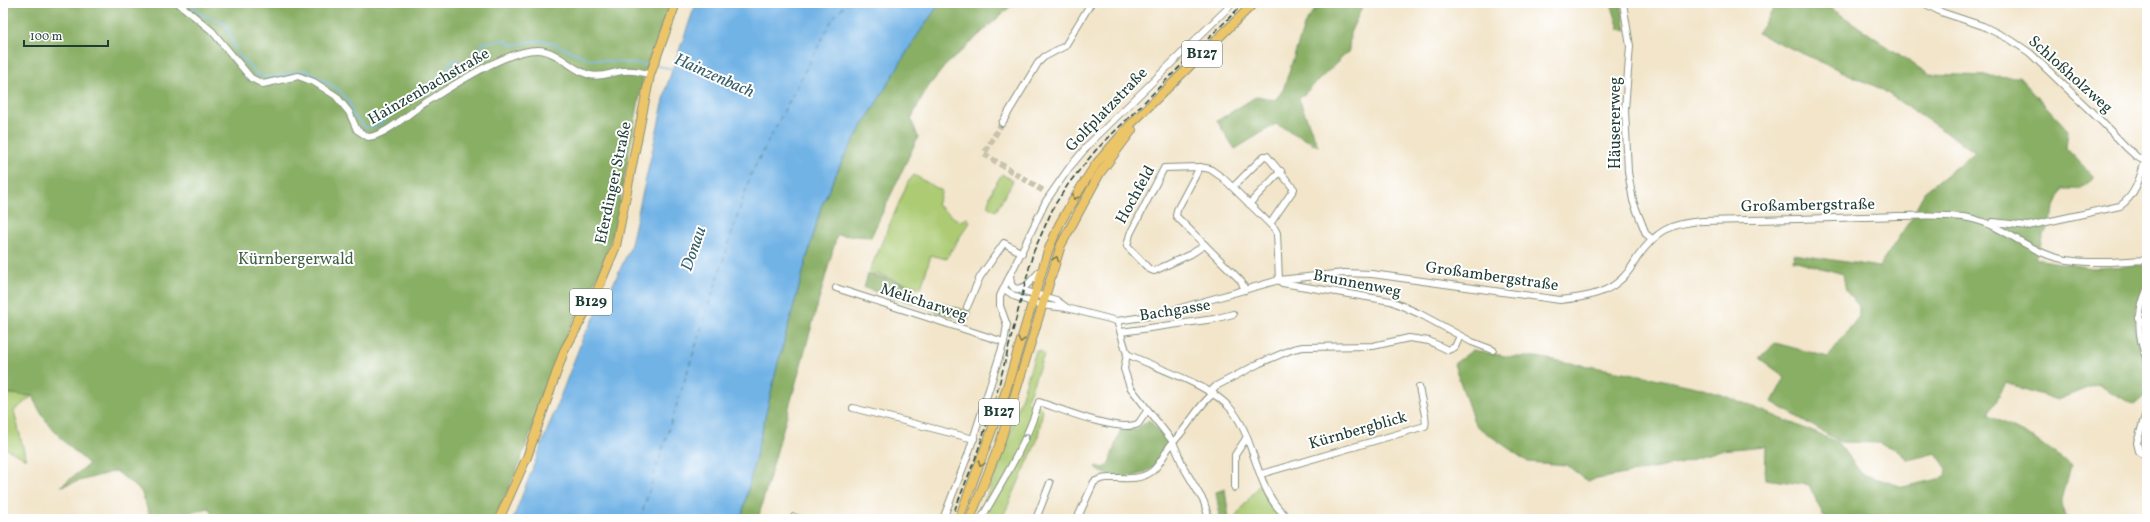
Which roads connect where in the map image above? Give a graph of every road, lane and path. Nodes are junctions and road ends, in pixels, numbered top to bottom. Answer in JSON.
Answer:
{"nodes":[{"id":1,"x":178,"y":3,"type":"edge"},
{"id":2,"x":676,"y":3,"type":"edge"},
{"id":3,"x":1091,"y":3,"type":"edge"},
{"id":4,"x":1233,"y":3,"type":"edge"},
{"id":5,"x":1254,"y":3,"type":"edge"},
{"id":6,"x":1623,"y":3,"type":"edge"},
{"id":7,"x":1924,"y":3,"type":"edge"},
{"id":8,"x":650,"y":75,"type":"junction"},
{"id":9,"x":1151,"y":105,"type":"junction"},
{"id":10,"x":1002,"y":123,"type":"tunnel mouth"},
{"id":11,"x":2146,"y":162,"type":"edge"},
{"id":12,"x":1200,"y":167,"type":"junction"},
{"id":13,"x":1281,"y":171,"type":"junction"},
{"id":14,"x":1233,"y":187,"type":"junction"},
{"id":15,"x":1249,"y":204,"type":"junction"},
{"id":16,"x":1986,"y":222,"type":"junction"},
{"id":17,"x":1270,"y":224,"type":"junction"},
{"id":18,"x":1651,"y":238,"type":"junction"},
{"id":19,"x":1205,"y":245,"type":"junction"},
{"id":20,"x":1022,"y":253,"type":"junction"},
{"id":21,"x":2147,"y":260,"type":"edge"},
{"id":22,"x":1042,"y":269,"type":"junction"},
{"id":23,"x":1010,"y":274,"type":"junction"},
{"id":24,"x":1279,"y":280,"type":"junction"},
{"id":25,"x":836,"y":288,"type":"dead end"},
{"id":26,"x":1004,"y":289,"type":"junction"},
{"id":27,"x":1017,"y":289,"type":"junction"},
{"id":28,"x":1245,"y":290,"type":"junction"},
{"id":29,"x":2147,"y":290,"type":"edge"},
{"id":30,"x":1034,"y":293,"type":"junction"},
{"id":31,"x":1044,"y":296,"type":"junction"},
{"id":32,"x":1032,"y":303,"type":"junction"},
{"id":33,"x":1041,"y":306,"type":"junction"},
{"id":34,"x":967,"y":307,"type":"dead end"},
{"id":35,"x":1067,"y":308,"type":"junction"},
{"id":36,"x":1234,"y":314,"type":"dead end"},
{"id":37,"x":2138,"y":319,"type":"junction"},
{"id":38,"x":1117,"y":321,"type":"junction"},
{"id":39,"x":2147,"y":324,"type":"edge"},
{"id":40,"x":1121,"y":332,"type":"junction"},
{"id":41,"x":1460,"y":336,"type":"junction"},
{"id":42,"x":1004,"y":342,"type":"junction"},
{"id":43,"x":1493,"y":350,"type":"dead end"},
{"id":44,"x":1127,"y":354,"type":"junction"},
{"id":45,"x":2147,"y":360,"type":"edge"},
{"id":46,"x":1419,"y":388,"type":"dead end"},
{"id":47,"x":1212,"y":392,"type":"junction"},
{"id":48,"x":853,"y":408,"type":"dead end"},
{"id":49,"x":2147,"y":409,"type":"edge"},
{"id":50,"x":1147,"y":411,"type":"junction"},
{"id":51,"x":1247,"y":437,"type":"junction"},
{"id":52,"x":974,"y":439,"type":"junction"},
{"id":53,"x":1173,"y":442,"type":"junction"},
{"id":54,"x":2147,"y":457,"type":"edge"},
{"id":55,"x":1261,"y":474,"type":"junction"},
{"id":56,"x":1050,"y":483,"type":"dead end"},
{"id":57,"x":1235,"y":488,"type":"dead end"},
{"id":58,"x":499,"y":519,"type":"edge"},
{"id":59,"x":943,"y":519,"type":"edge"},
{"id":60,"x":959,"y":519,"type":"edge"},
{"id":61,"x":970,"y":519,"type":"edge"},
{"id":62,"x":981,"y":519,"type":"edge"},
{"id":63,"x":1036,"y":519,"type":"edge"},
{"id":64,"x":1077,"y":519,"type":"edge"},
{"id":65,"x":1209,"y":519,"type":"edge"},
{"id":66,"x":1291,"y":519,"type":"edge"}],
"edges":[{"from":1,"to":8,"type":"street","name":"Hainzenbachstraße"},
{"from":2,"to":8,"type":"main road","name":"Eferdinger Straße","number":"B129"},
{"from":3,"to":10,"type":"street"},
{"from":4,"to":20,"type":"street","name":"Golfplatzstraße"},
{"from":5,"to":9,"type":"main road","number":"B127"},
{"from":6,"to":18,"type":"street","name":"Häusererweg"},
{"from":7,"to":11,"type":"street","name":"Schloßholzweg"},
{"from":8,"to":58,"type":"main road","name":"Eferdinger Straße","number":"B129"},
{"from":9,"to":22,"type":"main road","number":"B127","one_way":true},
{"from":31,"to":9,"type":"main road","number":"B127","one_way":true},
{"from":11,"to":16,"type":"street"},
{"from":12,"to":14,"type":"street"},
{"from":12,"to":19,"type":"street"},
{"from":12,"to":19,"type":"street","name":"Hochfeld"},
{"from":13,"to":14,"type":"street"},
{"from":13,"to":15,"type":"street"},
{"from":13,"to":17,"type":"street"},
{"from":14,"to":15,"type":"street"},
{"from":15,"to":17,"type":"street"},
{"from":16,"to":18,"type":"street","name":"Großambergstraße"},
{"from":16,"to":21,"type":"street","name":"Großambergstraße"},
{"from":17,"to":24,"type":"street"},
{"from":18,"to":24,"type":"street","name":"Großambergstraße"},
{"from":19,"to":28,"type":"street"},
{"from":20,"to":23,"type":"street","name":"Golfplatzstraße"},
{"from":20,"to":34,"type":"street"},
{"from":22,"to":27,"type":"street"},
{"from":22,"to":30,"type":"main road","number":"B127"},
{"from":23,"to":26,"type":"street","name":"Golfplatzstraße"},
{"from":23,"to":27,"type":"street"},
{"from":24,"to":28,"type":"street","name":"Großambergstraße"},
{"from":24,"to":41,"type":"street","name":"Brunnenweg"},
{"from":25,"to":42,"type":"street","name":"Melicharweg"},
{"from":26,"to":32,"type":"street"},
{"from":26,"to":42,"type":"street","name":"Golfplatzstraße"},
{"from":27,"to":30,"type":"street"},
{"from":28,"to":38,"type":"street","name":"Großambergstraße"},
{"from":29,"to":37,"type":"street"},
{"from":30,"to":31,"type":"street"},
{"from":30,"to":32,"type":"main road","number":"B127"},
{"from":31,"to":33,"type":"main road","number":"B127"},
{"from":31,"to":35,"type":"street","name":"Großambergstraße"},
{"from":32,"to":33,"type":"street"},
{"from":32,"to":60,"type":"main road","number":"B127","one_way":true},
{"from":33,"to":35,"type":"street","name":"Großambergstraße"},
{"from":33,"to":61,"type":"main road","number":"B127"},
{"from":35,"to":38,"type":"street","name":"Großambergstraße"},
{"from":36,"to":40,"type":"street","name":"Bachgasse"},
{"from":37,"to":39,"type":"street"},
{"from":37,"to":45,"type":"street"},
{"from":38,"to":40,"type":"street"},
{"from":40,"to":44,"type":"street"},
{"from":41,"to":43,"type":"street","name":"Brunnenweg"},
{"from":41,"to":47,"type":"street"},
{"from":42,"to":52,"type":"street","name":"Golfplatzstraße"},
{"from":44,"to":47,"type":"street"},
{"from":44,"to":50,"type":"street"},
{"from":46,"to":55,"type":"street","name":"Kürnbergblick"},
{"from":47,"to":51,"type":"street"},
{"from":47,"to":53,"type":"street"},
{"from":48,"to":52,"type":"street"},
{"from":49,"to":54,"type":"street"},
{"from":50,"to":53,"type":"street"},
{"from":62,"to":50,"type":"street","one_way":true},
{"from":51,"to":55,"type":"street"},
{"from":51,"to":57,"type":"street"},
{"from":52,"to":59,"type":"street","name":"Golfplatzstraße"},
{"from":53,"to":64,"type":"street"},
{"from":53,"to":65,"type":"street"},
{"from":55,"to":66,"type":"street"},
{"from":56,"to":63,"type":"street"}]}
